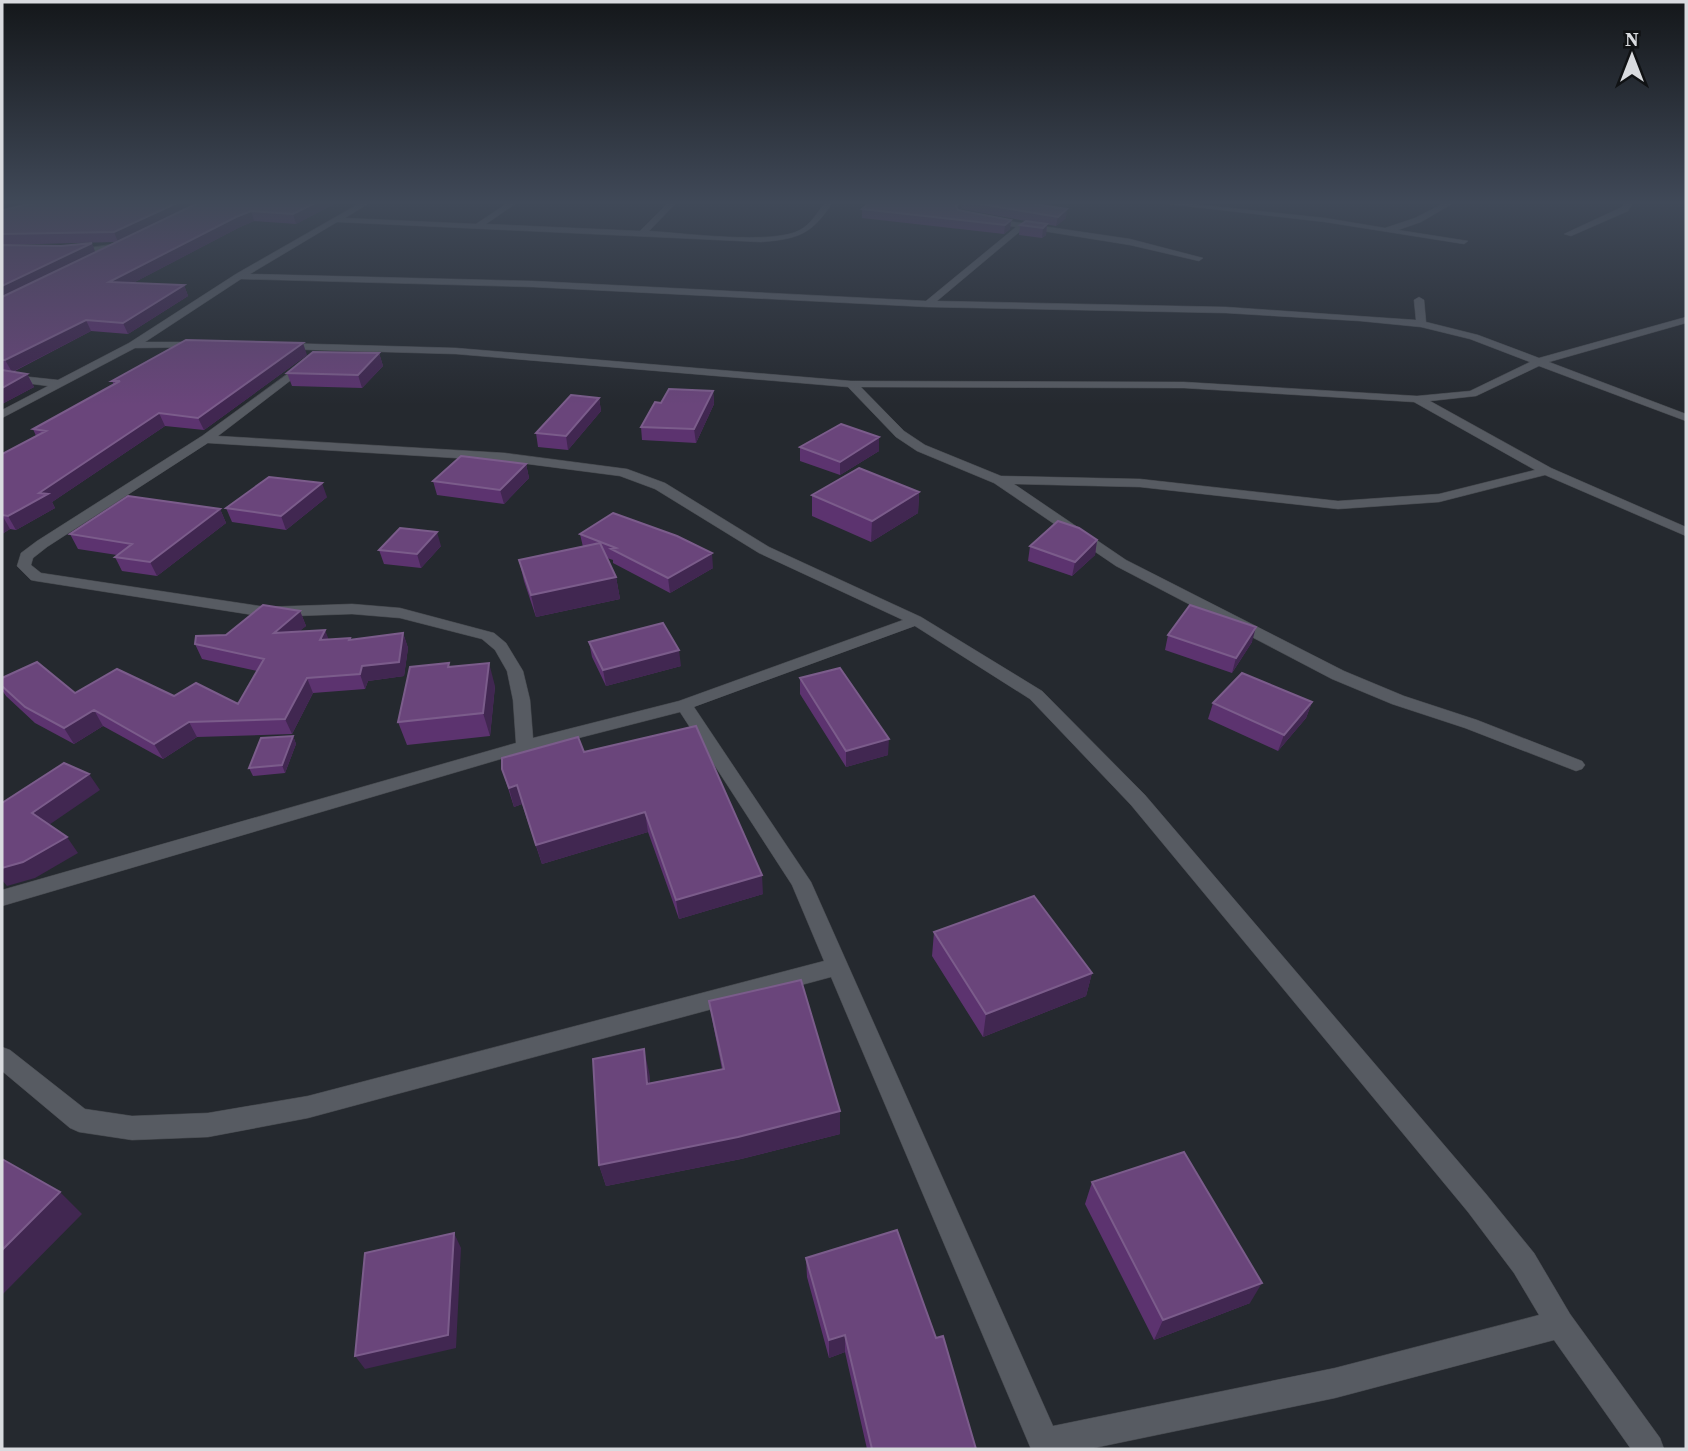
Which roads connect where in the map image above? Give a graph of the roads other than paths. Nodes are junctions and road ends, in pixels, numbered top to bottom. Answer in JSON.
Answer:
{"nodes":[{"id":1,"x":250,"y":270,"type":"edge"},
{"id":2,"x":969,"y":270,"type":"edge"},
{"id":3,"x":239,"y":276,"type":"junction"},
{"id":4,"x":1419,"y":300,"type":"dead end"},
{"id":5,"x":928,"y":304,"type":"junction"},
{"id":6,"x":1686,"y":320,"type":"edge"},
{"id":7,"x":1421,"y":324,"type":"junction"},
{"id":8,"x":1660,"y":328,"type":"junction"},
{"id":9,"x":1686,"y":336,"type":"edge"},
{"id":10,"x":133,"y":345,"type":"junction"},
{"id":11,"x":217,"y":345,"type":"edge"},
{"id":12,"x":273,"y":346,"type":"edge"},
{"id":13,"x":329,"y":346,"type":"junction"},
{"id":14,"x":1540,"y":360,"type":"junction"},
{"id":15,"x":2,"y":377,"type":"edge"},
{"id":16,"x":61,"y":384,"type":"junction"},
{"id":17,"x":851,"y":384,"type":"junction"},
{"id":18,"x":1417,"y":399,"type":"junction"},
{"id":19,"x":2,"y":415,"type":"edge"},
{"id":20,"x":1686,"y":418,"type":"edge"},
{"id":21,"x":206,"y":439,"type":"junction"},
{"id":22,"x":1546,"y":471,"type":"junction"},
{"id":23,"x":999,"y":480,"type":"junction"},
{"id":24,"x":1686,"y":532,"type":"edge"},
{"id":25,"x":916,"y":620,"type":"junction"},
{"id":26,"x":684,"y":705,"type":"junction"},
{"id":27,"x":525,"y":746,"type":"junction"},
{"id":28,"x":1576,"y":765,"type":"dead end"},
{"id":29,"x":2,"y":898,"type":"edge"},
{"id":30,"x":838,"y":966,"type":"junction"},
{"id":31,"x":2,"y":1057,"type":"edge"},
{"id":32,"x":1560,"y":1324,"type":"junction"},
{"id":33,"x":1046,"y":1446,"type":"edge"},
{"id":34,"x":1649,"y":1449,"type":"edge"}],
"edges":[{"from":1,"to":3,"type":"street"},
{"from":2,"to":5,"type":"street"},
{"from":3,"to":5,"type":"street"},
{"from":3,"to":10,"type":"street"},
{"from":4,"to":7,"type":"street"},
{"from":5,"to":7,"type":"street"},
{"from":6,"to":8,"type":"street"},
{"from":7,"to":14,"type":"street"},
{"from":8,"to":9,"type":"street"},
{"from":8,"to":14,"type":"street"},
{"from":10,"to":11,"type":"street"},
{"from":10,"to":16,"type":"street"},
{"from":12,"to":13,"type":"street"},
{"from":13,"to":17,"type":"street"},
{"from":13,"to":21,"type":"street"},
{"from":14,"to":18,"type":"street"},
{"from":14,"to":20,"type":"street"},
{"from":15,"to":16,"type":"street"},
{"from":16,"to":19,"type":"street"},
{"from":17,"to":18,"type":"street"},
{"from":17,"to":23,"type":"street"},
{"from":18,"to":22,"type":"street"},
{"from":21,"to":25,"type":"street"},
{"from":21,"to":27,"type":"street"},
{"from":22,"to":23,"type":"street"},
{"from":22,"to":24,"type":"street"},
{"from":23,"to":28,"type":"street"},
{"from":25,"to":26,"type":"street"},
{"from":25,"to":32,"type":"street"},
{"from":26,"to":27,"type":"street"},
{"from":26,"to":30,"type":"street"},
{"from":27,"to":29,"type":"street"},
{"from":30,"to":31,"type":"street"},
{"from":30,"to":33,"type":"street"},
{"from":32,"to":33,"type":"street"},
{"from":32,"to":34,"type":"street"}]}
